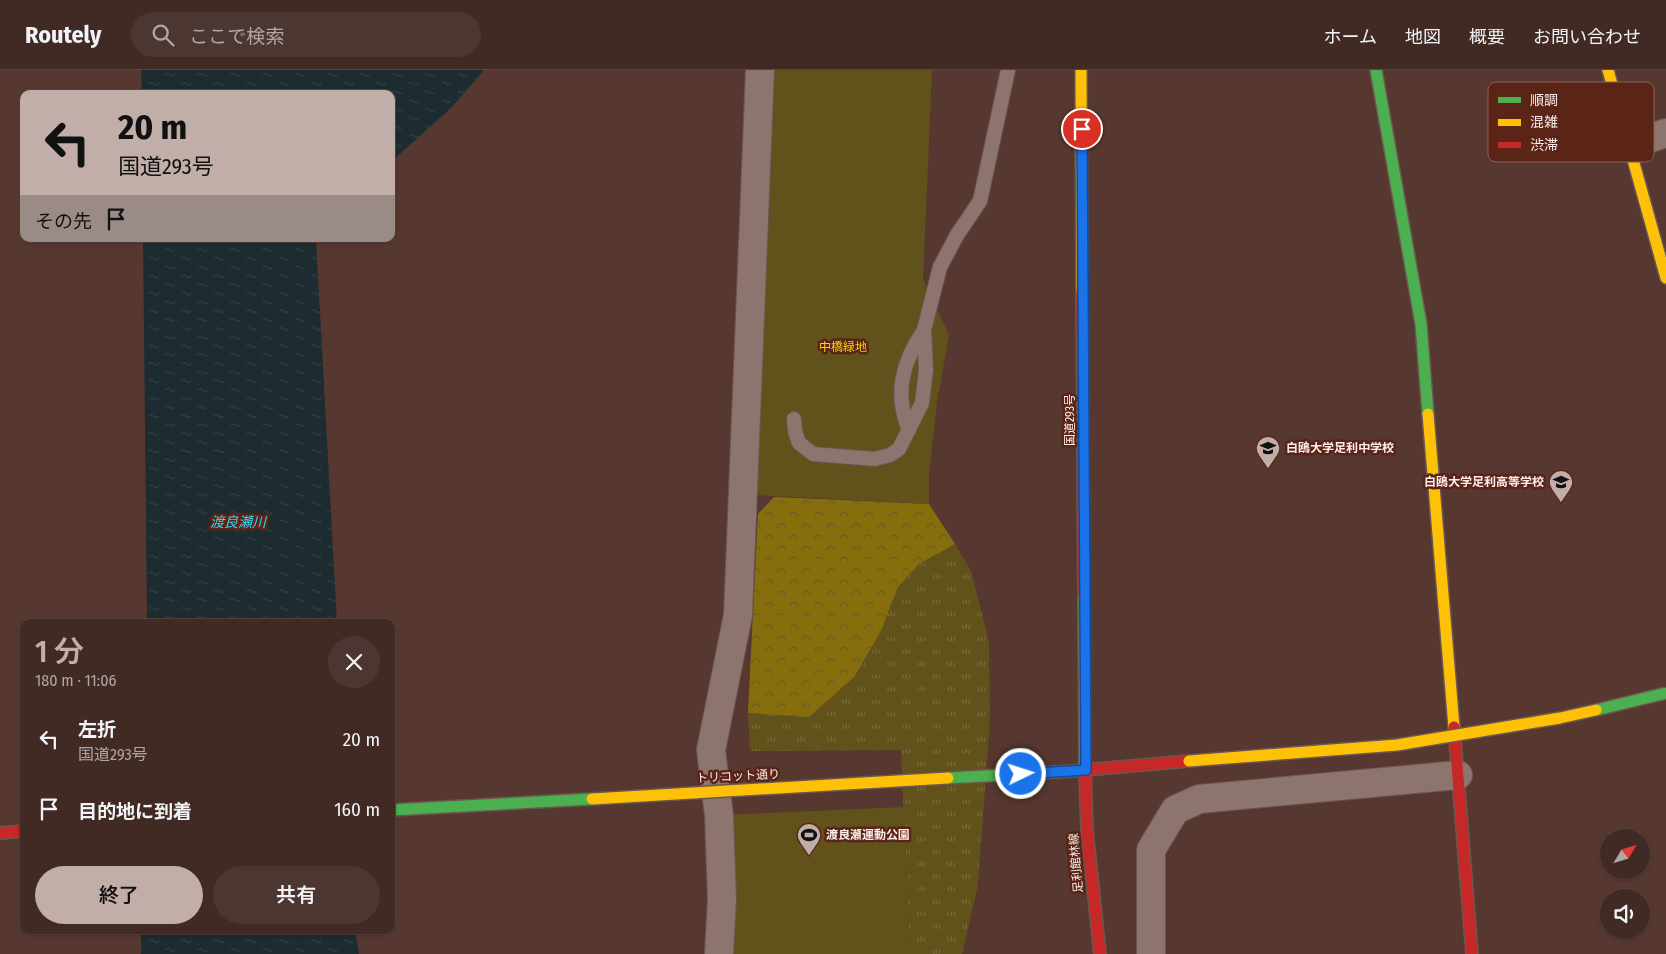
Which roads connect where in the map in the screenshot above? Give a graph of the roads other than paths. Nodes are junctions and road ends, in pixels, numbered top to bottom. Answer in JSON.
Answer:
{"nodes":[{"id":1,"x":760,"y":70,"type":"edge"},
{"id":2,"x":1008,"y":70,"type":"edge"},
{"id":3,"x":1081,"y":70,"type":"edge"},
{"id":4,"x":1376,"y":70,"type":"edge"},
{"id":5,"x":1666,"y":133,"type":"edge"},
{"id":6,"x":1654,"y":137,"type":"edge"},
{"id":7,"x":1633,"y":162,"type":"edge"},
{"id":8,"x":1666,"y":278,"type":"edge"},
{"id":9,"x":924,"y":330,"type":"junction"},
{"id":10,"x":794,"y":419,"type":"dead end"},
{"id":11,"x":909,"y":430,"type":"junction"},
{"id":12,"x":1666,"y":693,"type":"edge"},
{"id":13,"x":1086,"y":770,"type":"junction"},
{"id":14,"x":1458,"y":774,"type":"junction"},
{"id":15,"x":395,"y":810,"type":"edge"},
{"id":16,"x":20,"y":831,"type":"edge"},
{"id":17,"x":0,"y":832,"type":"edge"},
{"id":18,"x":719,"y":954,"type":"edge"},
{"id":19,"x":1100,"y":954,"type":"edge"},
{"id":20,"x":1151,"y":954,"type":"edge"},
{"id":21,"x":1472,"y":954,"type":"edge"}],
"edges":[{"from":1,"to":18,"type":"street"},
{"from":2,"to":9,"type":"lane"},
{"from":3,"to":13,"type":"main road","name":"国道293号"},
{"from":4,"to":14,"type":"main road"},
{"from":5,"to":6,"type":"street"},
{"from":7,"to":8,"type":"main road"},
{"from":9,"to":11,"type":"lane"},
{"from":9,"to":11,"type":"lane"},
{"from":10,"to":11,"type":"lane"},
{"from":12,"to":13,"type":"main road","name":"トリコット通り","bridge":true},
{"from":13,"to":15,"type":"main road","name":"トリコット通り","bridge":true},
{"from":13,"to":19,"type":"main road","name":"足利館林線"},
{"from":14,"to":20,"type":"street"},
{"from":14,"to":21,"type":"main road"},
{"from":16,"to":17,"type":"main road"}]}
